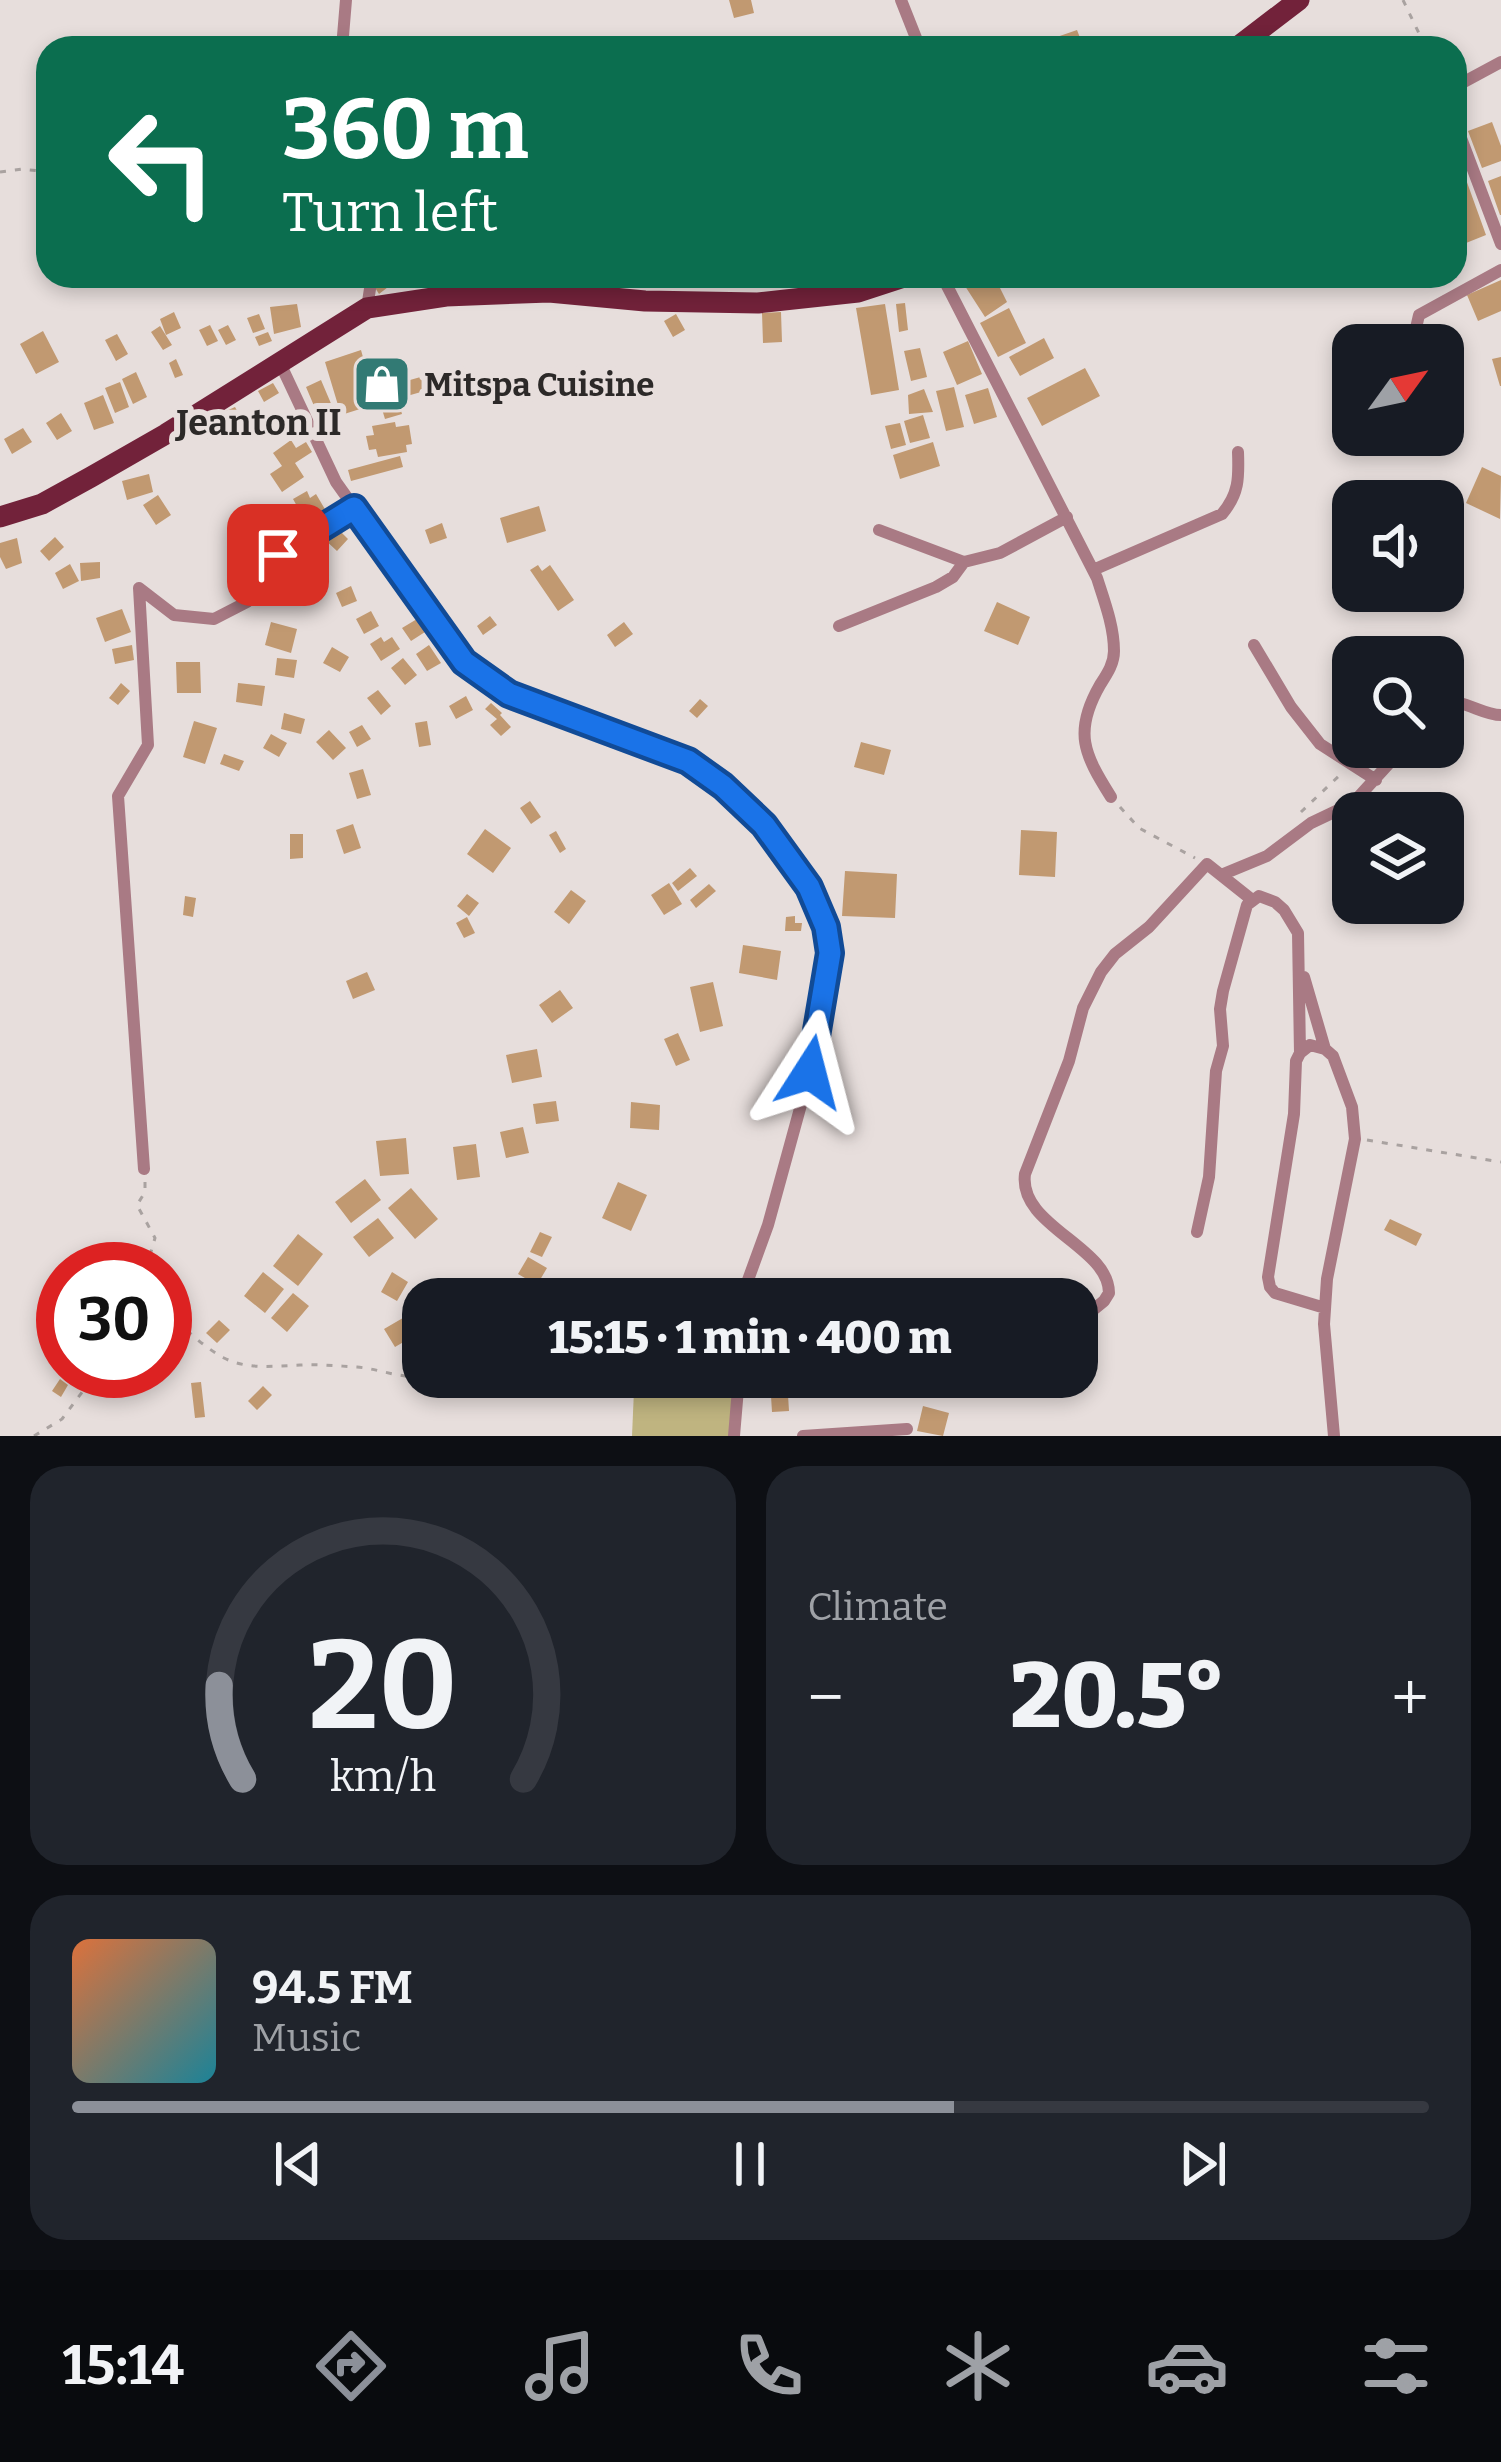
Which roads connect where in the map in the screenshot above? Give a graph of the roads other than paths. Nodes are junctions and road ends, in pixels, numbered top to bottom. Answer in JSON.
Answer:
{"nodes":[{"id":1,"x":346,"y":0,"type":"edge"},
{"id":2,"x":901,"y":0,"type":"edge"},
{"id":3,"x":1299,"y":0,"type":"edge"},
{"id":4,"x":343,"y":36,"type":"edge"},
{"id":5,"x":915,"y":36,"type":"edge"},
{"id":6,"x":1252,"y":36,"type":"edge"},
{"id":7,"x":1501,"y":62,"type":"edge"},
{"id":8,"x":1467,"y":80,"type":"edge"},
{"id":9,"x":1467,"y":154,"type":"edge"},
{"id":10,"x":1501,"y":244,"type":"edge"},
{"id":11,"x":1501,"y":270,"type":"edge"},
{"id":12,"x":370,"y":288,"type":"edge"},
{"id":13,"x":870,"y":288,"type":"edge"},
{"id":14,"x":948,"y":288,"type":"edge"},
{"id":15,"x":367,"y":308,"type":"junction"},
{"id":16,"x":1416,"y":324,"type":"edge"},
{"id":17,"x":279,"y":361,"type":"junction"},
{"id":18,"x":1238,"y":452,"type":"dead end"},
{"id":19,"x":354,"y":508,"type":"junction"},
{"id":20,"x":0,"y":518,"type":"edge"},
{"id":21,"x":1067,"y":518,"type":"junction"},
{"id":22,"x":879,"y":530,"type":"dead end"},
{"id":23,"x":964,"y":562,"type":"junction"},
{"id":24,"x":1094,"y":570,"type":"junction"},
{"id":25,"x":839,"y":626,"type":"dead end"},
{"id":26,"x":1254,"y":645,"type":"dead end"},
{"id":27,"x":1464,"y":705,"type":"edge"},
{"id":28,"x":1501,"y":715,"type":"edge"},
{"id":29,"x":1386,"y":768,"type":"edge"},
{"id":30,"x":1376,"y":780,"type":"junction"},
{"id":31,"x":1111,"y":797,"type":"road end"},
{"id":32,"x":1221,"y":874,"type":"junction"},
{"id":33,"x":1251,"y":899,"type":"junction"},
{"id":34,"x":1298,"y":947,"type":"junction"},
{"id":35,"x":1325,"y":1048,"type":"junction"},
{"id":36,"x":1300,"y":1053,"type":"junction"},
{"id":37,"x":144,"y":1169,"type":"road end"},
{"id":38,"x":1197,"y":1232,"type":"dead end"},
{"id":39,"x":749,"y":1278,"type":"edge"},
{"id":40,"x":1098,"y":1306,"type":"edge"},
{"id":41,"x":1325,"y":1308,"type":"junction"},
{"id":42,"x":738,"y":1398,"type":"edge"},
{"id":43,"x":907,"y":1429,"type":"dead end"},
{"id":44,"x":734,"y":1436,"type":"edge"},
{"id":45,"x":803,"y":1436,"type":"edge"},
{"id":46,"x":1334,"y":1436,"type":"edge"}],
"edges":[{"from":1,"to":4,"type":"street"},
{"from":2,"to":5,"type":"street"},
{"from":3,"to":6,"type":"main road"},
{"from":7,"to":8,"type":"street"},
{"from":9,"to":10,"type":"street"},
{"from":11,"to":16,"type":"street"},
{"from":12,"to":15,"type":"street"},
{"from":13,"to":15,"type":"main road"},
{"from":14,"to":21,"type":"street"},
{"from":15,"to":17,"type":"main road"},
{"from":17,"to":19,"type":"street"},
{"from":17,"to":20,"type":"main road"},
{"from":18,"to":24,"type":"street"},
{"from":19,"to":37,"type":"street"},
{"from":19,"to":39,"type":"street"},
{"from":21,"to":23,"type":"street"},
{"from":21,"to":24,"type":"street"},
{"from":22,"to":23,"type":"street"},
{"from":23,"to":25,"type":"street"},
{"from":24,"to":31,"type":"street"},
{"from":26,"to":30,"type":"street"},
{"from":27,"to":28,"type":"street"},
{"from":29,"to":30,"type":"street"},
{"from":30,"to":32,"type":"street"},
{"from":32,"to":33,"type":"street"},
{"from":32,"to":40,"type":"street"},
{"from":33,"to":34,"type":"street"},
{"from":33,"to":38,"type":"street"},
{"from":34,"to":35,"type":"street"},
{"from":34,"to":36,"type":"street"},
{"from":35,"to":36,"type":"street"},
{"from":35,"to":41,"type":"street"},
{"from":36,"to":41,"type":"street"},
{"from":41,"to":46,"type":"street"},
{"from":42,"to":44,"type":"street"},
{"from":43,"to":45,"type":"street"}]}
